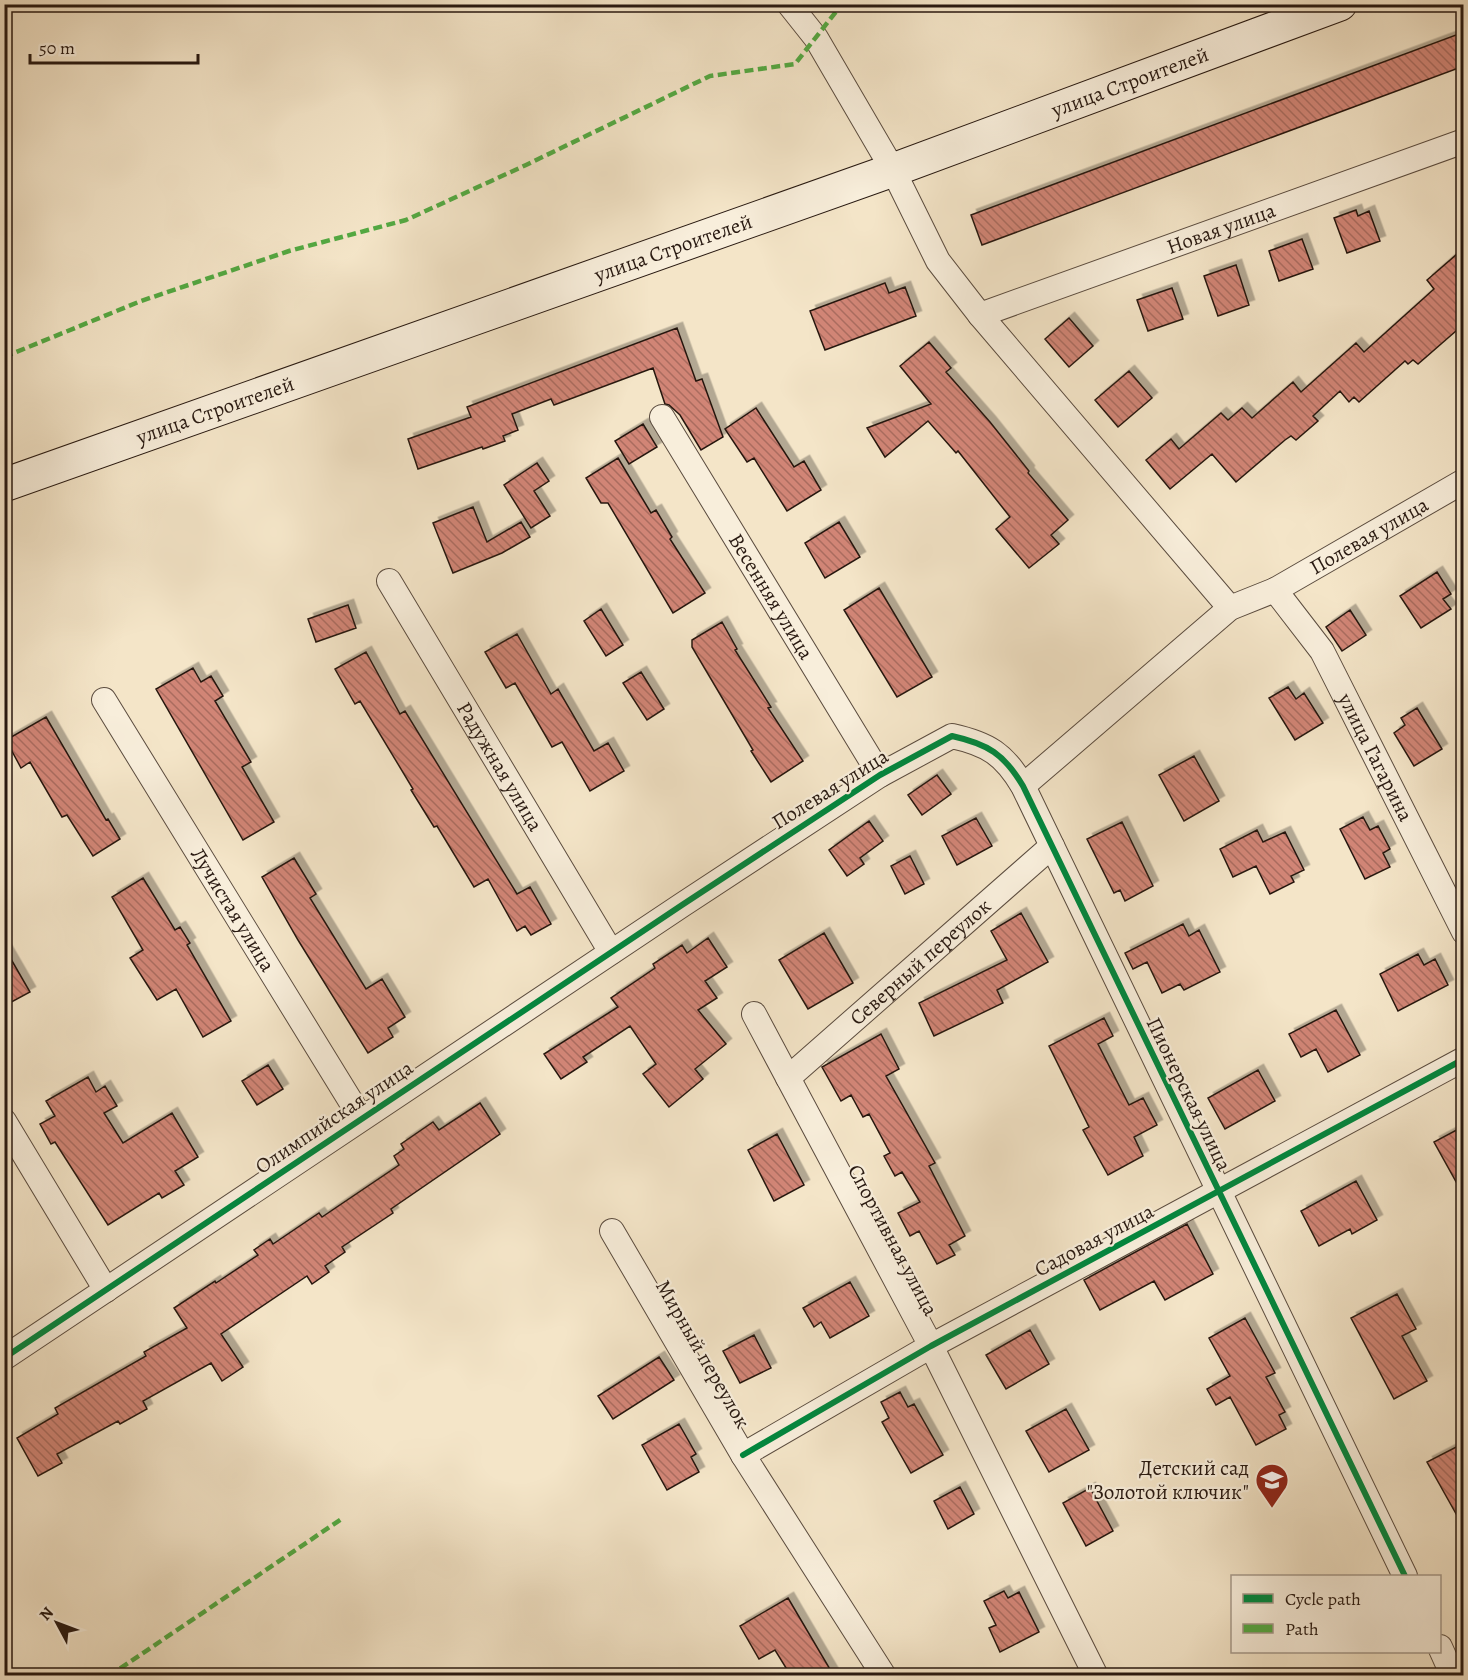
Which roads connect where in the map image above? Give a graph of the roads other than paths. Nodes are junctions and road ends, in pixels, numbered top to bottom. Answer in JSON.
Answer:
{"nodes":[{"id":1,"x":789,"y":4,"type":"edge"},
{"id":2,"x":1340,"y":4,"type":"edge"},
{"id":3,"x":1464,"y":141,"type":"edge"},
{"id":4,"x":893,"y":170,"type":"junction"},
{"id":5,"x":980,"y":315,"type":"junction"},
{"id":6,"x":662,"y":417,"type":"dead end"},
{"id":7,"x":1464,"y":481,"type":"edge"},
{"id":8,"x":4,"y":485,"type":"edge"},
{"id":9,"x":389,"y":580,"type":"dead end"},
{"id":10,"x":1275,"y":590,"type":"junction"},
{"id":11,"x":1230,"y":608,"type":"junction"},
{"id":12,"x":104,"y":700,"type":"dead end"},
{"id":13,"x":880,"y":775,"type":"junction"},
{"id":14,"x":1023,"y":786,"type":"junction"},
{"id":15,"x":1052,"y":846,"type":"junction"},
{"id":16,"x":682,"y":905,"type":"joint"},
{"id":17,"x":1464,"y":932,"type":"edge"},
{"id":18,"x":611,"y":952,"type":"junction"},
{"id":19,"x":754,"y":1014,"type":"dead end"},
{"id":20,"x":1464,"y":1059,"type":"edge"},
{"id":21,"x":788,"y":1078,"type":"junction"},
{"id":22,"x":361,"y":1118,"type":"junction"},
{"id":23,"x":4,"y":1121,"type":"edge"},
{"id":24,"x":1218,"y":1193,"type":"junction"},
{"id":25,"x":612,"y":1231,"type":"dead end"},
{"id":26,"x":106,"y":1290,"type":"junction"},
{"id":27,"x":931,"y":1346,"type":"junction"},
{"id":28,"x":4,"y":1358,"type":"edge"},
{"id":29,"x":743,"y":1455,"type":"junction"},
{"id":30,"x":1405,"y":1575,"type":"edge"},
{"id":31,"x":1441,"y":1649,"type":"edge"},
{"id":32,"x":884,"y":1676,"type":"edge"},
{"id":33,"x":1096,"y":1676,"type":"edge"},
{"id":34,"x":1454,"y":1676,"type":"edge"}],
"edges":[{"from":1,"to":4,"type":"street"},
{"from":2,"to":4,"type":"main road","name":"улица Строителей"},
{"from":3,"to":5,"type":"street","name":"Новая улица"},
{"from":4,"to":5,"type":"street"},
{"from":4,"to":8,"type":"main road","name":"улица Строителей"},
{"from":5,"to":11,"type":"street"},
{"from":6,"to":13,"type":"street","name":"Весенняя улица"},
{"from":7,"to":10,"type":"street","name":"Полевая улица"},
{"from":9,"to":18,"type":"street","name":"Радужная улица"},
{"from":10,"to":11,"type":"street"},
{"from":10,"to":17,"type":"street","name":"улица Гагарина"},
{"from":11,"to":14,"type":"street"},
{"from":12,"to":22,"type":"street","name":"Лучистая улица"},
{"from":13,"to":14,"type":"street","name":"Полевая улица"},
{"from":13,"to":16,"type":"street","name":"Полевая улица"},
{"from":14,"to":15,"type":"street","name":"Пионерская улица"},
{"from":15,"to":21,"type":"street","name":"Северный переулок"},
{"from":15,"to":24,"type":"street","name":"Пионерская улица"},
{"from":16,"to":18,"type":"street","name":"Олимпийская улица"},
{"from":18,"to":22,"type":"street","name":"Олимпийская улица"},
{"from":19,"to":21,"type":"street","name":"Спортивная улица"},
{"from":20,"to":24,"type":"street","name":"Садовая улица"},
{"from":21,"to":27,"type":"street","name":"Спортивная улица"},
{"from":22,"to":26,"type":"street","name":"Олимпийская улица"},
{"from":23,"to":26,"type":"street"},
{"from":24,"to":27,"type":"street","name":"Садовая улица"},
{"from":24,"to":30,"type":"street","name":"Пионерская улица"},
{"from":25,"to":29,"type":"street","name":"Мирный переулок"},
{"from":26,"to":28,"type":"street","name":"Олимпийская улица"},
{"from":27,"to":29,"type":"street","name":"Садовая улица"},
{"from":27,"to":33,"type":"street","name":"Спортивная улица"},
{"from":29,"to":32,"type":"street","name":"Мирный переулок"},
{"from":31,"to":34,"type":"street"}]}
